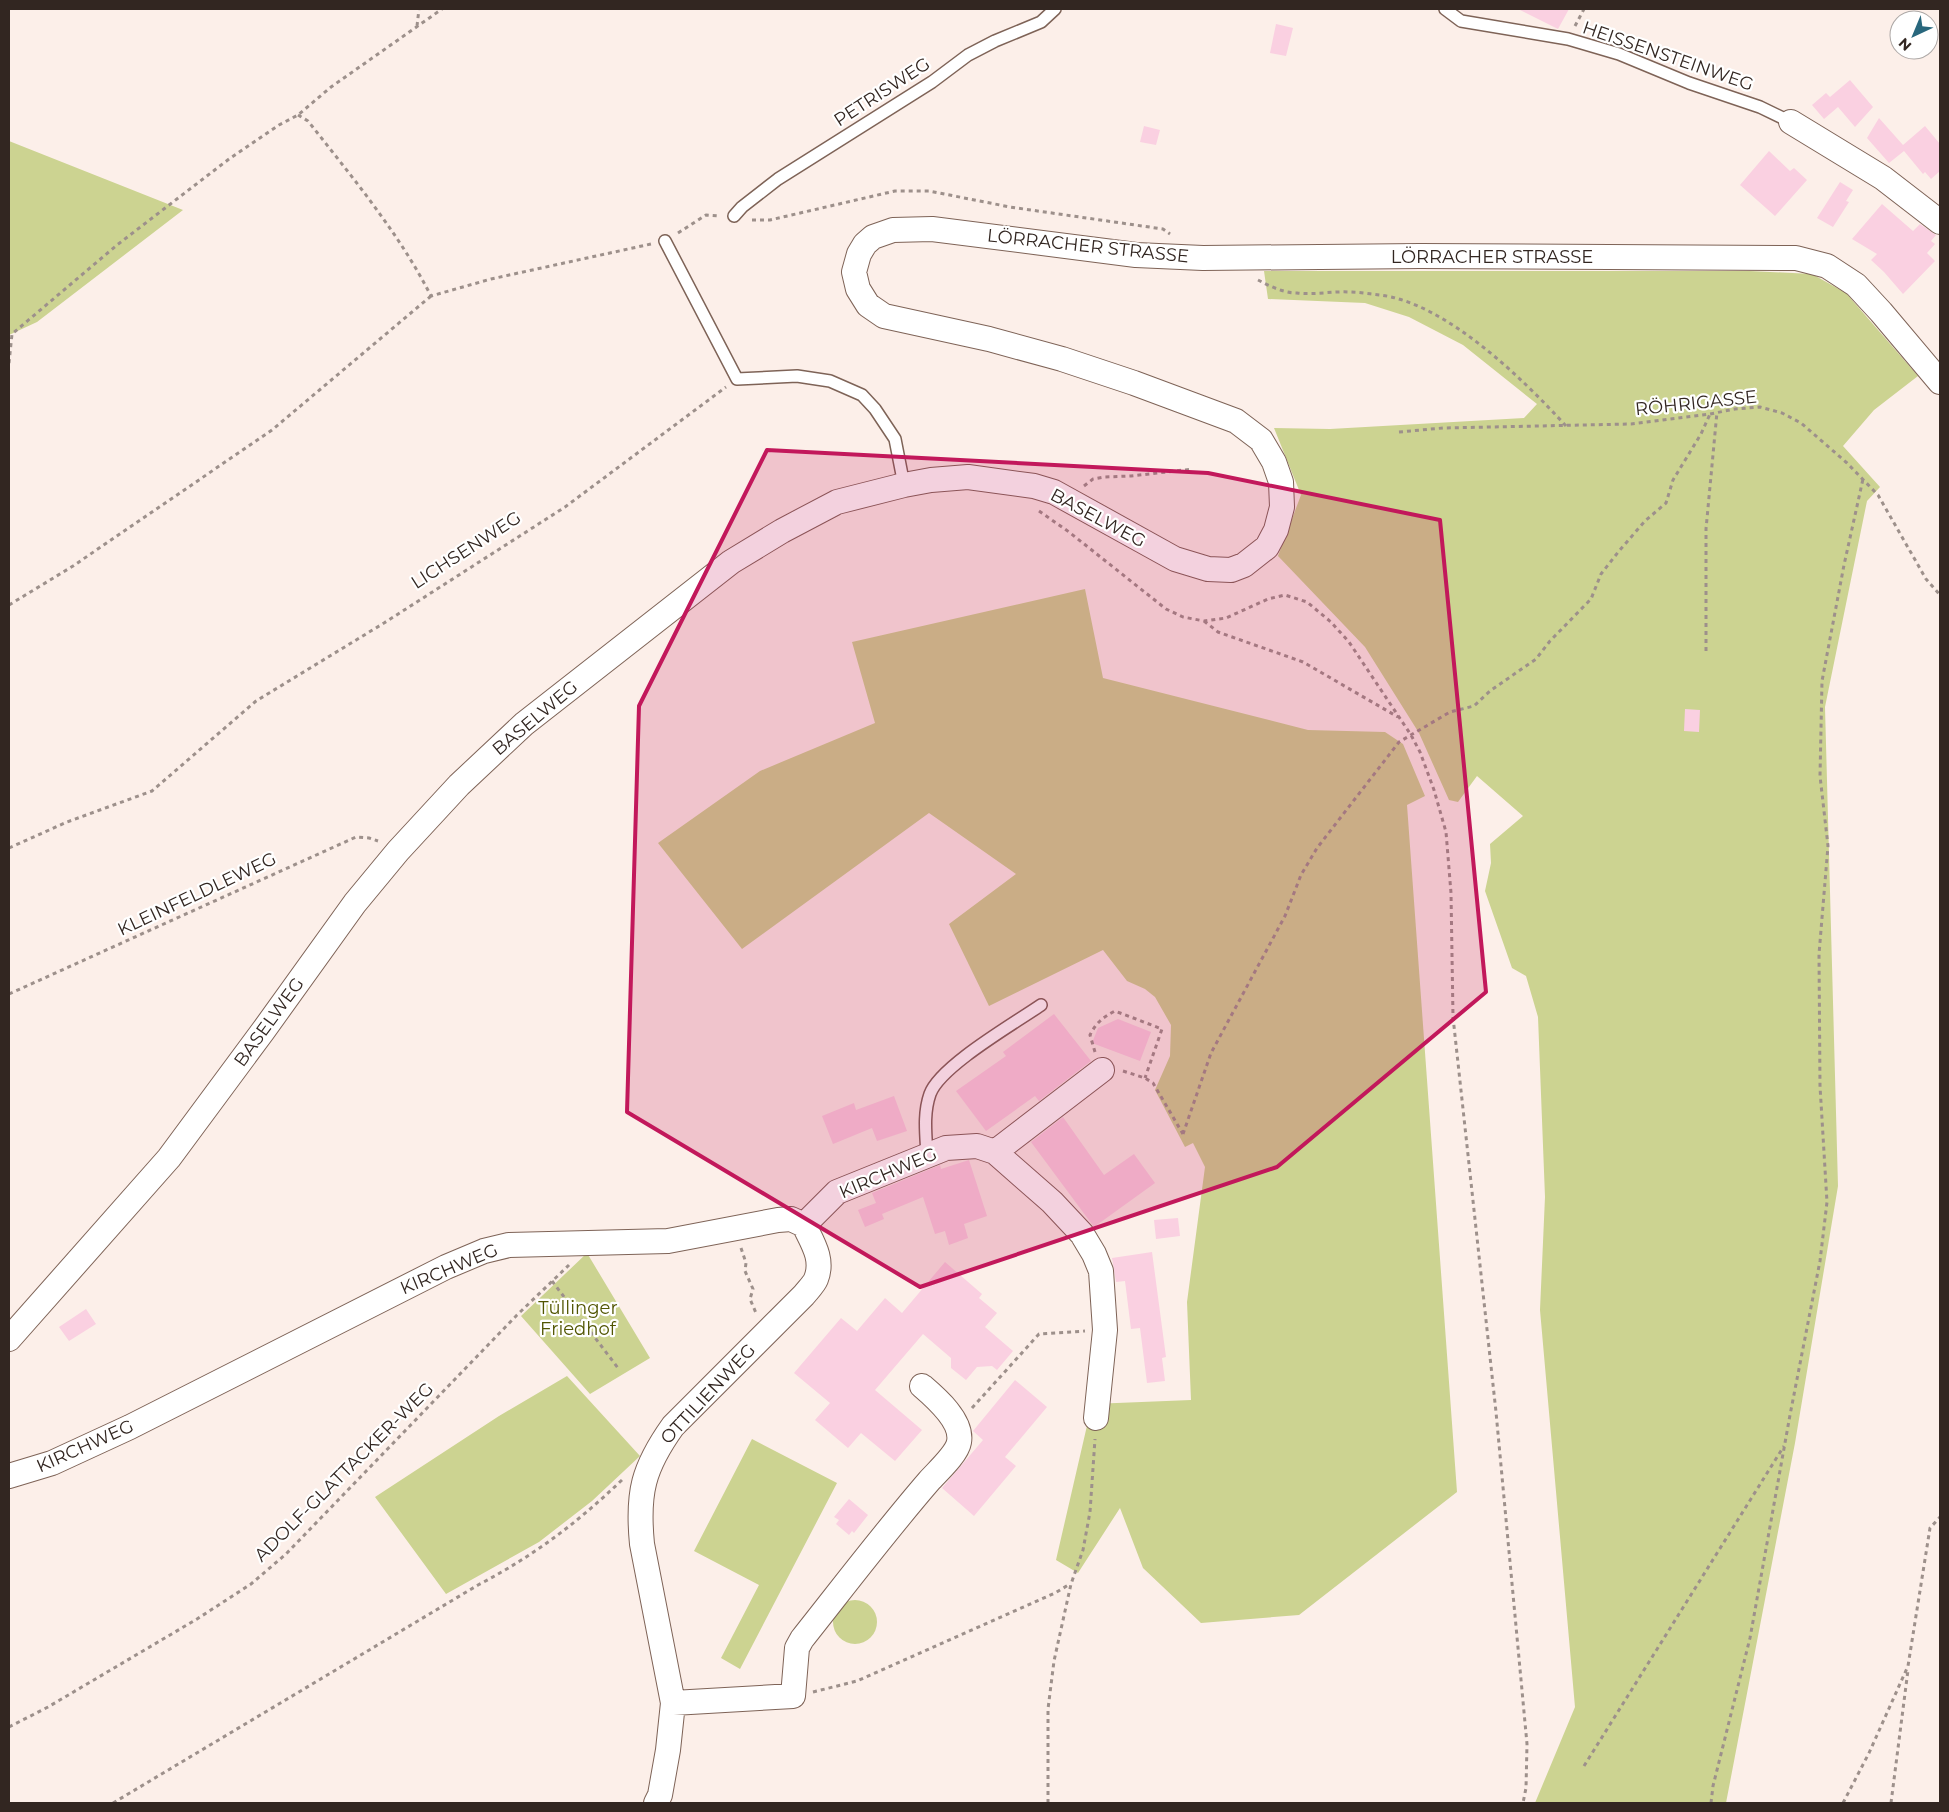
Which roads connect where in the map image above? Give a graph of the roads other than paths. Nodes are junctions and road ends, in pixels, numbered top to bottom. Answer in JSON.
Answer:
{"nodes":[{"id":1,"x":1055,"y":9,"type":"edge"},
{"id":2,"x":1445,"y":9,"type":"edge"},
{"id":3,"x":1791,"y":122,"type":"joint"},
{"id":4,"x":734,"y":216,"type":"road end"},
{"id":5,"x":1940,"y":222,"type":"edge"},
{"id":6,"x":665,"y":241,"type":"road end"},
{"id":7,"x":1940,"y":382,"type":"edge"},
{"id":8,"x":904,"y":484,"type":"junction"},
{"id":9,"x":1254,"y":558,"type":"joint"},
{"id":10,"x":1041,"y":1005,"type":"dead end"},
{"id":11,"x":1098,"y":1061,"type":"road end"},
{"id":12,"x":994,"y":1152,"type":"junction"},
{"id":13,"x":927,"y":1155,"type":"junction"},
{"id":14,"x":804,"y":1225,"type":"junction"},
{"id":15,"x":9,"y":1339,"type":"edge"},
{"id":16,"x":922,"y":1386,"type":"dead end"},
{"id":17,"x":1096,"y":1418,"type":"road end"},
{"id":18,"x":9,"y":1476,"type":"edge"},
{"id":19,"x":673,"y":1703,"type":"junction"},
{"id":20,"x":656,"y":1803,"type":"edge"}],
"edges":[{"from":1,"to":4,"type":"lane","name":"PETRISWEG"},
{"from":2,"to":3,"type":"lane","name":"HEISSENSTEINWEG"},
{"from":3,"to":5,"type":"street"},
{"from":6,"to":8,"type":"lane"},
{"from":7,"to":9,"type":"street","name":"LÖRRACHER STRASSE"},
{"from":8,"to":9,"type":"street","name":"BASELWEG"},
{"from":8,"to":15,"type":"street","name":"BASELWEG"},
{"from":10,"to":13,"type":"lane"},
{"from":11,"to":12,"type":"street"},
{"from":12,"to":13,"type":"street","name":"KIRCHWEG"},
{"from":12,"to":17,"type":"street","name":"KIRCHWEG"},
{"from":13,"to":14,"type":"street","name":"KIRCHWEG"},
{"from":14,"to":18,"type":"street","name":"KIRCHWEG"},
{"from":14,"to":19,"type":"street","name":"OTTILIENWEG"},
{"from":16,"to":19,"type":"street"},
{"from":19,"to":20,"type":"street","name":"OTTILIENWEG"}]}
